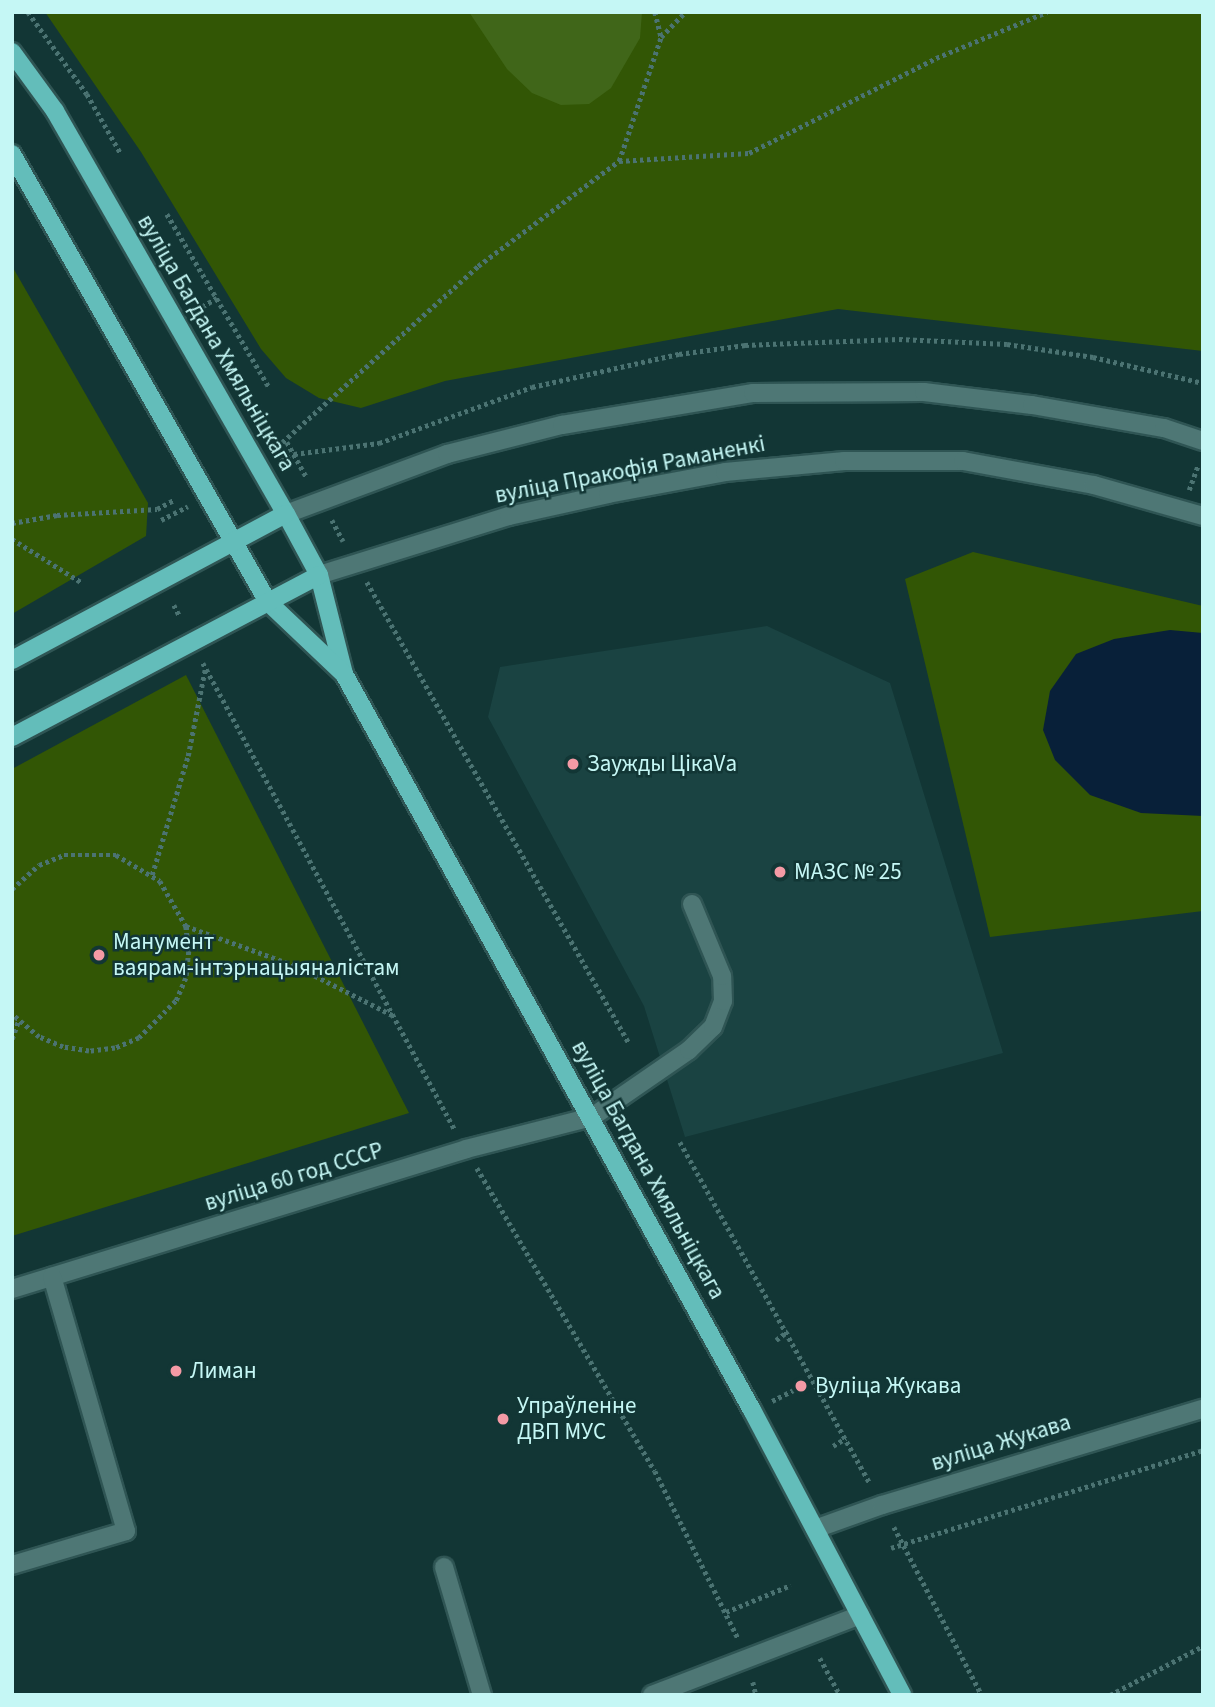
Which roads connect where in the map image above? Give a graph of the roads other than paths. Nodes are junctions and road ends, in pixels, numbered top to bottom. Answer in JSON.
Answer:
{"nodes":[{"id":1,"x":12,"y":52,"type":"edge"},
{"id":2,"x":12,"y":154,"type":"edge"},
{"id":3,"x":1203,"y":441,"type":"edge"},
{"id":4,"x":286,"y":514,"type":"junction"},
{"id":5,"x":1203,"y":516,"type":"edge"},
{"id":6,"x":233,"y":542,"type":"junction"},
{"id":7,"x":319,"y":575,"type":"junction"},
{"id":8,"x":268,"y":602,"type":"junction"},
{"id":9,"x":12,"y":660,"type":"edge"},
{"id":10,"x":344,"y":674,"type":"junction"},
{"id":11,"x":12,"y":737,"type":"edge"},
{"id":12,"x":692,"y":904,"type":"dead end"},
{"id":13,"x":592,"y":1117,"type":"junction"},
{"id":14,"x":52,"y":1277,"type":"junction"},
{"id":15,"x":12,"y":1289,"type":"edge"},
{"id":16,"x":1203,"y":1409,"type":"edge"},
{"id":17,"x":815,"y":1530,"type":"junction"},
{"id":18,"x":12,"y":1565,"type":"edge"},
{"id":19,"x":444,"y":1567,"type":"dead end"},
{"id":20,"x":860,"y":1615,"type":"junction"},
{"id":21,"x":482,"y":1695,"type":"edge"},
{"id":22,"x":652,"y":1695,"type":"edge"},
{"id":23,"x":902,"y":1695,"type":"edge"}],
"edges":[{"from":1,"to":4,"type":"main road","name":"вуліца Багдана Хмяльніцкага"},
{"from":2,"to":6,"type":"main road","name":"вуліца Багдана Хмяльніцкага"},
{"from":3,"to":4,"type":"street"},
{"from":4,"to":6,"type":"main road"},
{"from":4,"to":7,"type":"main road","name":"вуліца Багдана Хмяльніцкага"},
{"from":5,"to":7,"type":"street","name":"вуліца Пракофія Раманенкі"},
{"from":6,"to":8,"type":"main road","name":"вуліца Багдана Хмяльніцкага"},
{"from":6,"to":9,"type":"main road"},
{"from":7,"to":8,"type":"main road"},
{"from":7,"to":10,"type":"main road","name":"вуліца Багдана Хмяльніцкага"},
{"from":8,"to":10,"type":"main road","name":"вуліца Багдана Хмяльніцкага"},
{"from":8,"to":11,"type":"main road"},
{"from":10,"to":13,"type":"main road","name":"вуліца Багдана Хмяльніцкага"},
{"from":12,"to":13,"type":"street","name":"вуліца 60 год СССР"},
{"from":13,"to":14,"type":"street","name":"вуліца 60 год СССР"},
{"from":13,"to":17,"type":"main road","name":"вуліца Багдана Хмяльніцкага"},
{"from":14,"to":15,"type":"street","name":"вуліца 60 год СССР"},
{"from":14,"to":18,"type":"street"},
{"from":16,"to":17,"type":"street","name":"вуліца Жукава"},
{"from":17,"to":20,"type":"main road","name":"вуліца Багдана Хмяльніцкага"},
{"from":19,"to":21,"type":"street"},
{"from":20,"to":22,"type":"street"},
{"from":20,"to":23,"type":"main road","name":"вуліца Багдана Хмяльніцкага"}]}
